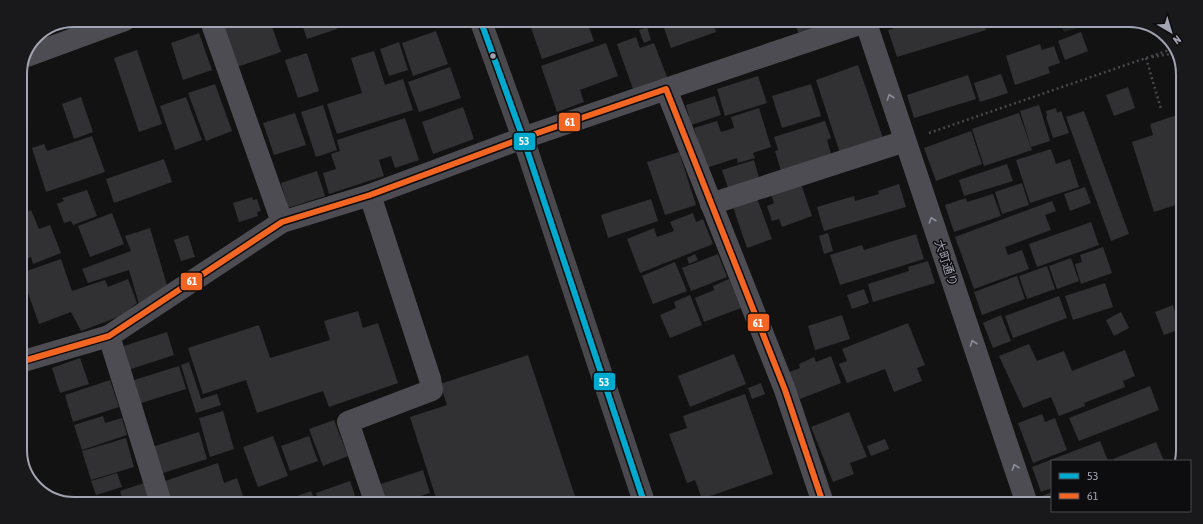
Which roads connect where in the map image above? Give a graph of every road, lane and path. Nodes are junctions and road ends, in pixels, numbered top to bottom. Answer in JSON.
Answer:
{"nodes":[{"id":1,"x":106,"y":27,"type":"edge"},
{"id":2,"x":213,"y":27,"type":"edge"},
{"id":3,"x":483,"y":27,"type":"edge"},
{"id":4,"x":850,"y":27,"type":"edge"},
{"id":5,"x":867,"y":27,"type":"edge"},
{"id":6,"x":1163,"y":52,"type":"edge"},
{"id":7,"x":32,"y":54,"type":"edge"},
{"id":8,"x":1171,"y":54,"type":"edge"},
{"id":9,"x":1146,"y":58,"type":"junction"},
{"id":10,"x":666,"y":89,"type":"junction"},
{"id":11,"x":1161,"y":109,"type":"dead end"},
{"id":12,"x":523,"y":138,"type":"junction"},
{"id":13,"x":905,"y":141,"type":"junction"},
{"id":14,"x":370,"y":194,"type":"junction"},
{"id":15,"x":711,"y":204,"type":"junction"},
{"id":16,"x":282,"y":222,"type":"junction"},
{"id":17,"x":109,"y":336,"type":"junction"},
{"id":18,"x":27,"y":360,"type":"edge"},
{"id":19,"x":159,"y":497,"type":"edge"},
{"id":20,"x":374,"y":497,"type":"edge"},
{"id":21,"x":642,"y":497,"type":"edge"},
{"id":22,"x":821,"y":497,"type":"edge"},
{"id":23,"x":1025,"y":497,"type":"edge"}],
"edges":[{"from":1,"to":7,"type":"street"},
{"from":2,"to":16,"type":"street"},
{"from":3,"to":12,"type":"highway"},
{"from":4,"to":10,"type":"street"},
{"from":13,"to":5,"type":"street","name":"大町通り","one_way":true},
{"from":6,"to":9,"type":"path"},
{"from":8,"to":9,"type":"path"},
{"from":9,"to":11,"type":"path"},
{"from":9,"to":13,"type":"path"},
{"from":10,"to":12,"type":"street"},
{"from":10,"to":15,"type":"street"},
{"from":12,"to":14,"type":"street"},
{"from":12,"to":21,"type":"highway"},
{"from":13,"to":15,"type":"street"},
{"from":23,"to":13,"type":"street","name":"大町通り","one_way":true},
{"from":14,"to":16,"type":"street"},
{"from":14,"to":20,"type":"street"},
{"from":15,"to":22,"type":"street"},
{"from":16,"to":17,"type":"street"},
{"from":17,"to":18,"type":"street"},
{"from":17,"to":19,"type":"street"}]}
